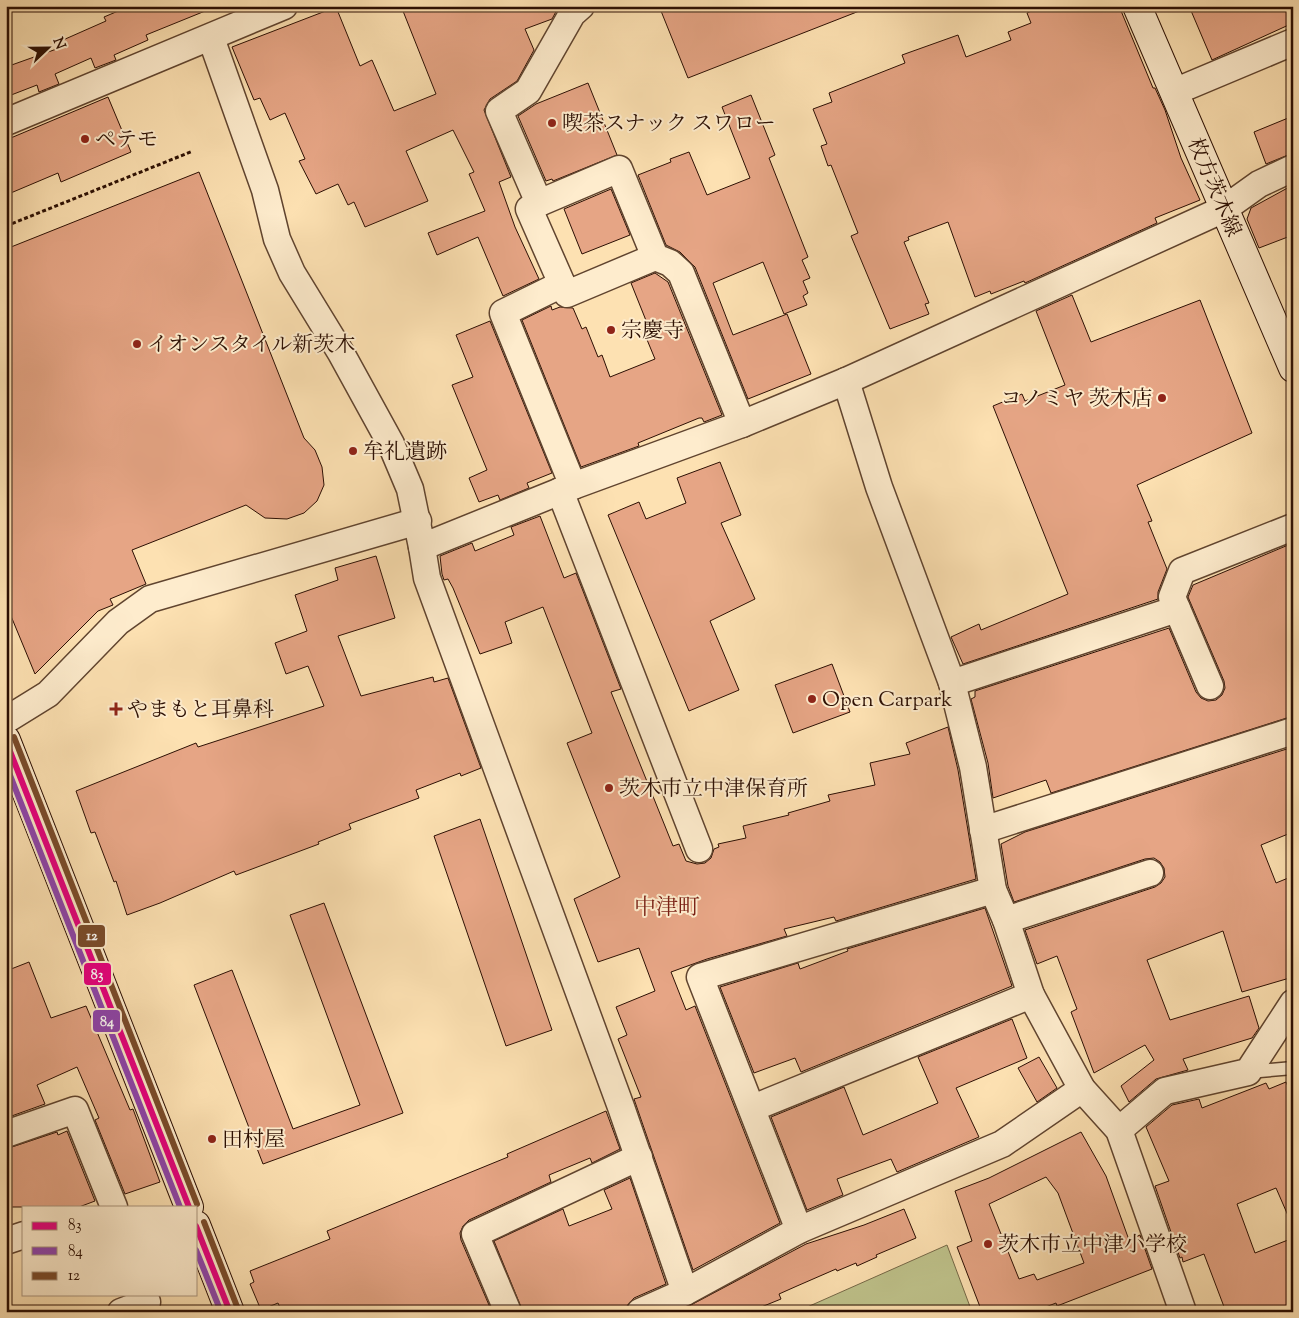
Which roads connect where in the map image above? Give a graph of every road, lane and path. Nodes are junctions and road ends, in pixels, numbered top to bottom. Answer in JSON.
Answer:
{"nodes":[{"id":1,"x":284,"y":6,"type":"edge"},
{"id":2,"x":581,"y":6,"type":"edge"},
{"id":3,"x":1137,"y":6,"type":"edge"},
{"id":4,"x":212,"y":38,"type":"junction"},
{"id":5,"x":1293,"y":42,"type":"edge"},
{"id":6,"x":1174,"y":92,"type":"junction"},
{"id":7,"x":6,"y":121,"type":"edge"},
{"id":8,"x":193,"y":151,"type":"dead end"},
{"id":9,"x":1293,"y":168,"type":"edge"},
{"id":10,"x":539,"y":203,"type":"junction"},
{"id":11,"x":1224,"y":209,"type":"junction"},
{"id":12,"x":6,"y":226,"type":"edge"},
{"id":13,"x":655,"y":257,"type":"junction"},
{"id":14,"x":562,"y":284,"type":"junction"},
{"id":15,"x":1293,"y":368,"type":"edge"},
{"id":16,"x":846,"y":381,"type":"junction"},
{"id":17,"x":742,"y":424,"type":"junction"},
{"id":18,"x":567,"y":488,"type":"junction"},
{"id":19,"x":418,"y":521,"type":"junction"},
{"id":20,"x":1293,"y":527,"type":"edge"},
{"id":21,"x":422,"y":547,"type":"junction"},
{"id":22,"x":1177,"y":609,"type":"junction"},
{"id":23,"x":952,"y":683,"type":"junction"},
{"id":24,"x":1210,"y":686,"type":"dead end"},
{"id":25,"x":6,"y":720,"type":"edge"},
{"id":26,"x":1293,"y":731,"type":"edge"},
{"id":27,"x":6,"y":740,"type":"edge"},
{"id":28,"x":983,"y":830,"type":"junction"},
{"id":29,"x":699,"y":849,"type":"dead end"},
{"id":30,"x":1150,"y":873,"type":"dead end"},
{"id":31,"x":993,"y":890,"type":"junction"},
{"id":32,"x":1006,"y":920,"type":"junction"},
{"id":33,"x":1031,"y":995,"type":"junction"},
{"id":34,"x":1293,"y":1003,"type":"edge"},
{"id":35,"x":1293,"y":1068,"type":"edge"},
{"id":36,"x":1248,"y":1072,"type":"junction"},
{"id":37,"x":1082,"y":1089,"type":"junction"},
{"id":38,"x":753,"y":1108,"type":"junction"},
{"id":39,"x":1119,"y":1130,"type":"junction"},
{"id":40,"x":6,"y":1134,"type":"edge"},
{"id":41,"x":639,"y":1157,"type":"junction"},
{"id":42,"x":108,"y":1205,"type":"edge"},
{"id":43,"x":189,"y":1206,"type":"edge"},
{"id":44,"x":198,"y":1230,"type":"edge"},
{"id":45,"x":799,"y":1230,"type":"junction"},
{"id":46,"x":22,"y":1236,"type":"edge"},
{"id":47,"x":6,"y":1241,"type":"edge"},
{"id":48,"x":686,"y":1292,"type":"junction"},
{"id":49,"x":147,"y":1303,"type":"edge"},
{"id":50,"x":121,"y":1312,"type":"edge"},
{"id":51,"x":230,"y":1312,"type":"edge"},
{"id":52,"x":508,"y":1312,"type":"edge"},
{"id":53,"x":640,"y":1312,"type":"edge"},
{"id":54,"x":1183,"y":1312,"type":"edge"}],
"edges":[{"from":1,"to":4,"type":"street"},
{"from":2,"to":10,"type":"street"},
{"from":3,"to":6,"type":"street","name":"枚方茨木線"},
{"from":4,"to":7,"type":"street"},
{"from":4,"to":19,"type":"street"},
{"from":5,"to":6,"type":"street"},
{"from":6,"to":11,"type":"street","name":"枚方茨木線"},
{"from":8,"to":12,"type":"path"},
{"from":9,"to":11,"type":"street"},
{"from":10,"to":13,"type":"street"},
{"from":10,"to":14,"type":"street"},
{"from":11,"to":15,"type":"street","name":"枚方茨木線"},
{"from":11,"to":16,"type":"street"},
{"from":13,"to":14,"type":"street"},
{"from":13,"to":17,"type":"street"},
{"from":14,"to":18,"type":"street"},
{"from":16,"to":17,"type":"street"},
{"from":16,"to":23,"type":"street"},
{"from":17,"to":18,"type":"street"},
{"from":18,"to":21,"type":"street"},
{"from":18,"to":29,"type":"street"},
{"from":19,"to":21,"type":"street"},
{"from":19,"to":25,"type":"street"},
{"from":20,"to":22,"type":"street"},
{"from":21,"to":41,"type":"street"},
{"from":22,"to":23,"type":"street"},
{"from":22,"to":24,"type":"street"},
{"from":23,"to":28,"type":"street"},
{"from":26,"to":28,"type":"street"},
{"from":27,"to":43,"type":"street"},
{"from":28,"to":31,"type":"street"},
{"from":30,"to":32,"type":"street"},
{"from":31,"to":32,"type":"street"},
{"from":31,"to":38,"type":"street"},
{"from":32,"to":33,"type":"street"},
{"from":33,"to":37,"type":"street"},
{"from":33,"to":38,"type":"street"},
{"from":34,"to":36,"type":"street"},
{"from":35,"to":36,"type":"lane"},
{"from":36,"to":39,"type":"street"},
{"from":37,"to":39,"type":"street"},
{"from":37,"to":45,"type":"street"},
{"from":38,"to":45,"type":"street"},
{"from":39,"to":54,"type":"street"},
{"from":40,"to":42,"type":"street"},
{"from":41,"to":48,"type":"street"},
{"from":41,"to":52,"type":"street"},
{"from":44,"to":51,"type":"street"},
{"from":45,"to":48,"type":"street"},
{"from":46,"to":47,"type":"street"},
{"from":48,"to":53,"type":"street"},
{"from":49,"to":50,"type":"street"}]}
